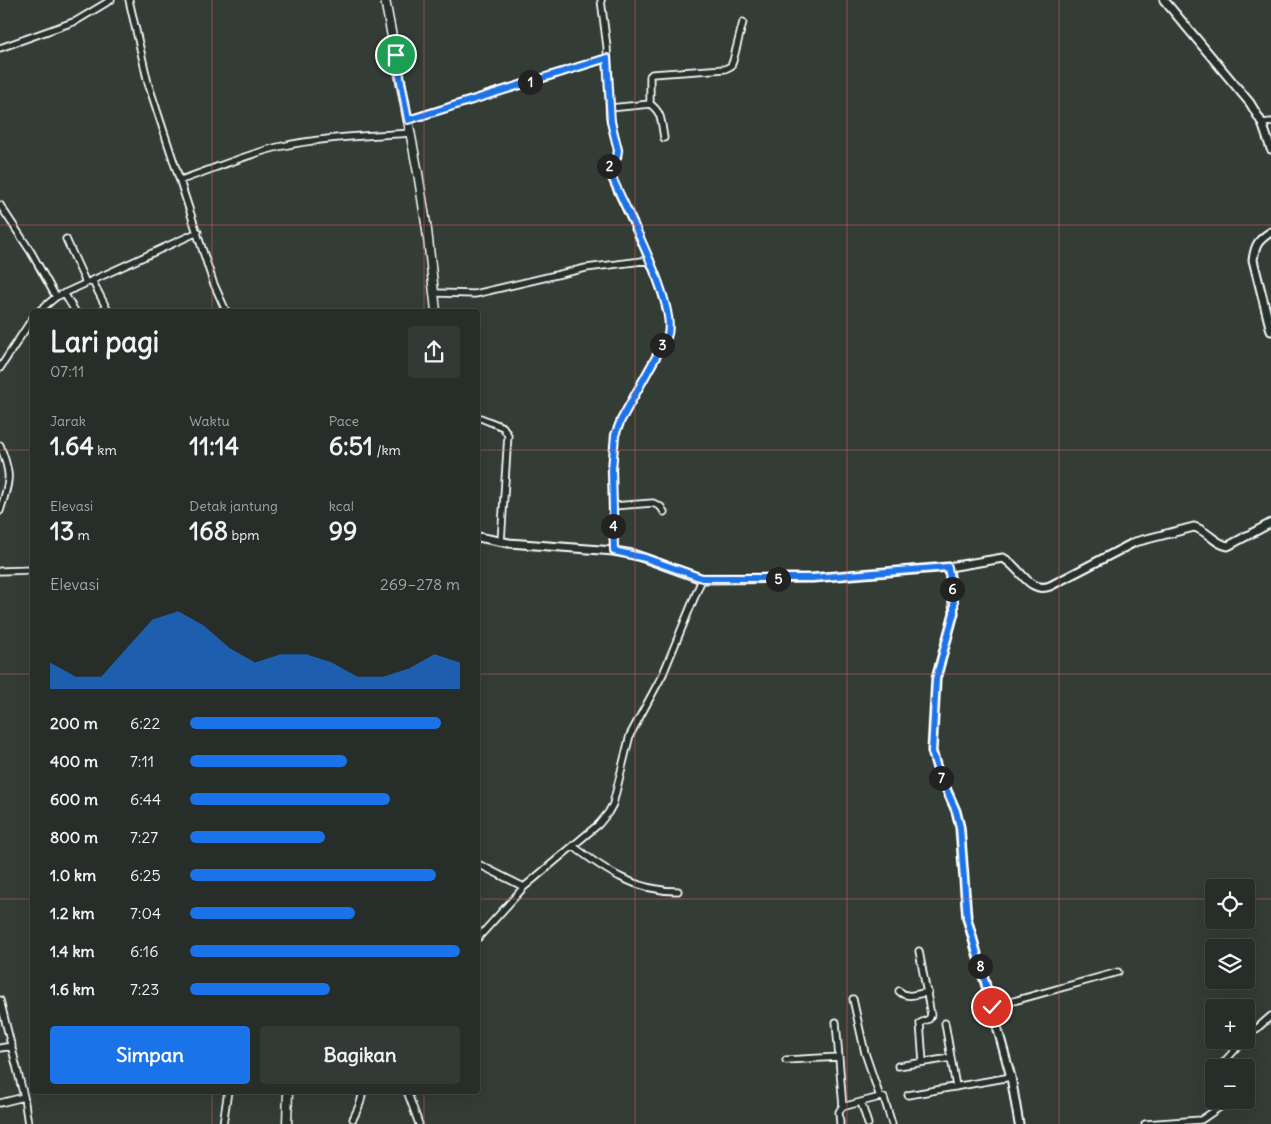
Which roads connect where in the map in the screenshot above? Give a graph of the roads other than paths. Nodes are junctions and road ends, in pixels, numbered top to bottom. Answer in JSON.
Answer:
{"nodes":[{"id":1,"x":111,"y":0,"type":"edge"},
{"id":2,"x":129,"y":0,"type":"edge"},
{"id":3,"x":384,"y":0,"type":"edge"},
{"id":4,"x":601,"y":0,"type":"edge"},
{"id":5,"x":1164,"y":0,"type":"edge"},
{"id":6,"x":743,"y":22,"type":"dead end"},
{"id":7,"x":0,"y":48,"type":"edge"},
{"id":8,"x":607,"y":58,"type":"junction"},
{"id":9,"x":650,"y":104,"type":"junction"},
{"id":10,"x":610,"y":108,"type":"junction"},
{"id":11,"x":408,"y":120,"type":"junction"},
{"id":12,"x":1271,"y":122,"type":"edge"},
{"id":13,"x":1262,"y":123,"type":"junction"},
{"id":14,"x":411,"y":133,"type":"junction"},
{"id":15,"x":664,"y":138,"type":"dead end"},
{"id":16,"x":1271,"y":149,"type":"edge"},
{"id":17,"x":181,"y":180,"type":"junction"},
{"id":18,"x":0,"y":205,"type":"edge"},
{"id":19,"x":198,"y":232,"type":"junction"},
{"id":20,"x":1271,"y":232,"type":"edge"},
{"id":21,"x":66,"y":239,"type":"dead end"},
{"id":22,"x":650,"y":260,"type":"junction"},
{"id":23,"x":89,"y":281,"type":"junction"},
{"id":24,"x":64,"y":293,"type":"junction"},
{"id":25,"x":435,"y":293,"type":"junction"},
{"id":26,"x":56,"y":297,"type":"junction"},
{"id":27,"x":41,"y":309,"type":"edge"},
{"id":28,"x":73,"y":309,"type":"edge"},
{"id":29,"x":107,"y":309,"type":"edge"},
{"id":30,"x":225,"y":309,"type":"edge"},
{"id":31,"x":436,"y":309,"type":"edge"},
{"id":32,"x":30,"y":322,"type":"edge"},
{"id":33,"x":1271,"y":330,"type":"edge"},
{"id":34,"x":0,"y":368,"type":"edge"},
{"id":35,"x":480,"y":418,"type":"edge"},
{"id":36,"x":0,"y":445,"type":"edge"},
{"id":37,"x":613,"y":506,"type":"junction"},
{"id":38,"x":0,"y":511,"type":"edge"},
{"id":39,"x":664,"y":512,"type":"dead end"},
{"id":40,"x":1271,"y":524,"type":"edge"},
{"id":41,"x":480,"y":537,"type":"edge"},
{"id":42,"x":501,"y":542,"type":"junction"},
{"id":43,"x":614,"y":551,"type":"junction"},
{"id":44,"x":948,"y":567,"type":"junction"},
{"id":45,"x":30,"y":570,"type":"edge"},
{"id":46,"x":0,"y":571,"type":"edge"},
{"id":47,"x":702,"y":578,"type":"junction"},
{"id":48,"x":573,"y":846,"type":"junction"},
{"id":49,"x":480,"y":865,"type":"edge"},
{"id":50,"x":524,"y":887,"type":"junction"},
{"id":51,"x":678,"y":891,"type":"dead end"},
{"id":52,"x":480,"y":936,"type":"edge"},
{"id":53,"x":919,"y":951,"type":"dead end"},
{"id":54,"x":1118,"y":972,"type":"dead end"},
{"id":55,"x":899,"y":991,"type":"dead end"},
{"id":56,"x":928,"y":992,"type":"junction"},
{"id":57,"x":0,"y":1000,"type":"edge"},
{"id":58,"x":853,"y":1000,"type":"dead end"},
{"id":59,"x":992,"y":1007,"type":"junction"},
{"id":60,"x":1271,"y":1016,"type":"edge"},
{"id":61,"x":836,"y":1022,"type":"dead end"},
{"id":62,"x":945,"y":1024,"type":"dead end"},
{"id":63,"x":1255,"y":1030,"type":"edge"},
{"id":64,"x":12,"y":1046,"type":"junction"},
{"id":65,"x":0,"y":1048,"type":"edge"},
{"id":66,"x":1236,"y":1049,"type":"edge"},
{"id":67,"x":839,"y":1057,"type":"junction"},
{"id":68,"x":951,"y":1058,"type":"junction"},
{"id":69,"x":1227,"y":1059,"type":"edge"},
{"id":70,"x":786,"y":1060,"type":"dead end"},
{"id":71,"x":924,"y":1062,"type":"junction"},
{"id":72,"x":898,"y":1066,"type":"dead end"},
{"id":73,"x":1011,"y":1077,"type":"junction"},
{"id":74,"x":956,"y":1087,"type":"junction"},
{"id":75,"x":228,"y":1094,"type":"edge"},
{"id":76,"x":288,"y":1094,"type":"edge"},
{"id":77,"x":362,"y":1094,"type":"edge"},
{"id":78,"x":409,"y":1094,"type":"edge"},
{"id":79,"x":908,"y":1095,"type":"dead end"},
{"id":80,"x":24,"y":1097,"type":"junction"},
{"id":81,"x":880,"y":1097,"type":"junction"},
{"id":82,"x":861,"y":1102,"type":"junction"},
{"id":83,"x":0,"y":1103,"type":"edge"},
{"id":84,"x":844,"y":1107,"type":"junction"},
{"id":85,"x":1217,"y":1109,"type":"edge"},
{"id":86,"x":352,"y":1119,"type":"dead end"},
{"id":87,"x":1189,"y":1123,"type":"edge"},
{"id":88,"x":28,"y":1124,"type":"edge"},
{"id":89,"x":223,"y":1124,"type":"edge"},
{"id":90,"x":287,"y":1124,"type":"edge"},
{"id":91,"x":420,"y":1124,"type":"edge"},
{"id":92,"x":840,"y":1124,"type":"edge"},
{"id":93,"x":868,"y":1124,"type":"edge"},
{"id":94,"x":892,"y":1124,"type":"edge"},
{"id":95,"x":1019,"y":1124,"type":"edge"},
{"id":96,"x":1145,"y":1124,"type":"edge"}],
"edges":[{"from":1,"to":7,"type":"street"},
{"from":2,"to":17,"type":"street"},
{"from":3,"to":11,"type":"main road"},
{"from":4,"to":8,"type":"street"},
{"from":5,"to":13,"type":"street"},
{"from":6,"to":9,"type":"street"},
{"from":8,"to":10,"type":"street"},
{"from":8,"to":11,"type":"street"},
{"from":9,"to":10,"type":"street"},
{"from":9,"to":15,"type":"street"},
{"from":10,"to":22,"type":"street"},
{"from":11,"to":14,"type":"main road"},
{"from":12,"to":13,"type":"street"},
{"from":13,"to":16,"type":"street"},
{"from":14,"to":17,"type":"street"},
{"from":14,"to":25,"type":"main road"},
{"from":17,"to":19,"type":"street"},
{"from":18,"to":26,"type":"street"},
{"from":19,"to":23,"type":"street"},
{"from":19,"to":30,"type":"street"},
{"from":20,"to":33,"type":"street"},
{"from":21,"to":23,"type":"street"},
{"from":22,"to":25,"type":"street"},
{"from":22,"to":37,"type":"street"},
{"from":23,"to":24,"type":"street"},
{"from":23,"to":29,"type":"street"},
{"from":24,"to":26,"type":"street"},
{"from":24,"to":28,"type":"street"},
{"from":25,"to":31,"type":"main road"},
{"from":26,"to":27,"type":"street"},
{"from":32,"to":34,"type":"street"},
{"from":35,"to":42,"type":"street"},
{"from":36,"to":38,"type":"street"},
{"from":37,"to":39,"type":"street"},
{"from":37,"to":43,"type":"street"},
{"from":40,"to":44,"type":"street"},
{"from":41,"to":42,"type":"street"},
{"from":42,"to":43,"type":"street"},
{"from":43,"to":47,"type":"street"},
{"from":44,"to":47,"type":"street"},
{"from":44,"to":59,"type":"street"},
{"from":45,"to":46,"type":"street"},
{"from":47,"to":48,"type":"street"},
{"from":48,"to":50,"type":"street"},
{"from":48,"to":51,"type":"street"},
{"from":49,"to":50,"type":"street"},
{"from":50,"to":52,"type":"street"},
{"from":53,"to":56,"type":"street"},
{"from":54,"to":59,"type":"street"},
{"from":55,"to":56,"type":"street"},
{"from":56,"to":71,"type":"street"},
{"from":57,"to":64,"type":"street"},
{"from":58,"to":81,"type":"street"},
{"from":59,"to":73,"type":"street"},
{"from":60,"to":63,"type":"street"},
{"from":61,"to":67,"type":"street"},
{"from":62,"to":68,"type":"street"},
{"from":64,"to":65,"type":"street"},
{"from":64,"to":80,"type":"street"},
{"from":66,"to":69,"type":"street"},
{"from":67,"to":70,"type":"street"},
{"from":67,"to":84,"type":"street"},
{"from":68,"to":71,"type":"street"},
{"from":68,"to":74,"type":"street"},
{"from":71,"to":72,"type":"street"},
{"from":73,"to":74,"type":"street"},
{"from":73,"to":95,"type":"street"},
{"from":74,"to":79,"type":"street"},
{"from":75,"to":89,"type":"street"},
{"from":76,"to":90,"type":"main road"},
{"from":77,"to":86,"type":"street"},
{"from":78,"to":91,"type":"street"},
{"from":80,"to":83,"type":"street"},
{"from":80,"to":88,"type":"street"},
{"from":81,"to":82,"type":"street"},
{"from":81,"to":94,"type":"street"},
{"from":82,"to":84,"type":"street"},
{"from":82,"to":93,"type":"street"},
{"from":84,"to":92,"type":"street"},
{"from":85,"to":87,"type":"street"},
{"from":87,"to":96,"type":"street"}]}
